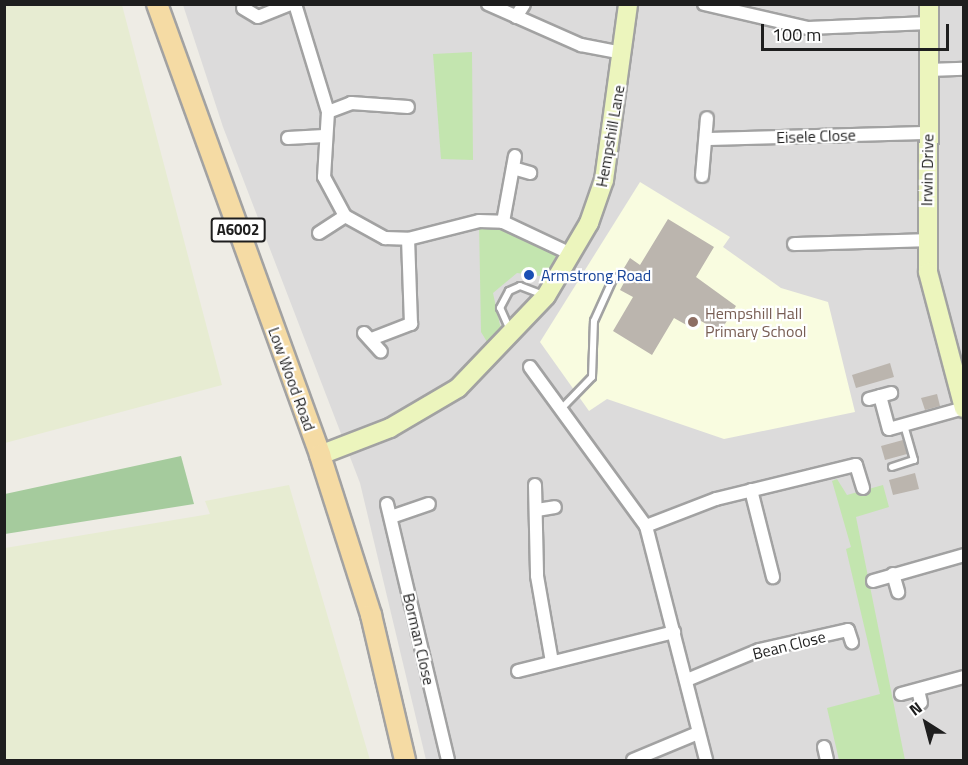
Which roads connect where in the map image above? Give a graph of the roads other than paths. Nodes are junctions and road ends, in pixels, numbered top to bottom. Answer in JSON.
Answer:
{"nodes":[{"id":1,"x":157,"y":4,"type":"edge"},
{"id":2,"x":293,"y":4,"type":"edge"},
{"id":3,"x":488,"y":4,"type":"edge"},
{"id":4,"x":524,"y":4,"type":"edge"},
{"id":5,"x":628,"y":4,"type":"edge"},
{"id":6,"x":704,"y":4,"type":"edge"},
{"id":7,"x":243,"y":8,"type":"dead end"},
{"id":8,"x":929,"y":14,"type":"edge"},
{"id":9,"x":516,"y":17,"type":"junction"},
{"id":10,"x":623,"y":53,"type":"junction"},
{"id":11,"x":963,"y":69,"type":"edge"},
{"id":12,"x":928,"y":70,"type":"junction"},
{"id":13,"x":408,"y":107,"type":"dead end"},
{"id":14,"x":328,"y":112,"type":"junction"},
{"id":15,"x":707,"y":118,"type":"dead end"},
{"id":16,"x":927,"y":133,"type":"junction"},
{"id":17,"x":324,"y":136,"type":"junction"},
{"id":18,"x":288,"y":138,"type":"dead end"},
{"id":19,"x":706,"y":139,"type":"junction"},
{"id":20,"x":530,"y":173,"type":"dead end"},
{"id":21,"x":702,"y":176,"type":"dead end"},
{"id":22,"x":345,"y":216,"type":"junction"},
{"id":23,"x":503,"y":222,"type":"junction"},
{"id":24,"x":319,"y":233,"type":"dead end"},
{"id":25,"x":408,"y":239,"type":"junction"},
{"id":26,"x":926,"y":240,"type":"junction"},
{"id":27,"x":801,"y":248,"type":"dead end"},
{"id":28,"x":571,"y":254,"type":"junction"},
{"id":29,"x":614,"y":277,"type":"dead end"},
{"id":30,"x":546,"y":296,"type":"junction"},
{"id":31,"x":513,"y":336,"type":"junction"},
{"id":32,"x":381,"y":352,"type":"dead end"},
{"id":33,"x":530,"y":367,"type":"dead end"},
{"id":34,"x":880,"y":396,"type":"dead end"},
{"id":35,"x":562,"y":408,"type":"junction"},
{"id":36,"x":963,"y":408,"type":"edge"},
{"id":37,"x":904,"y":424,"type":"junction"},
{"id":38,"x":320,"y":455,"type":"junction"},
{"id":39,"x":892,"y":467,"type":"dead end"},
{"id":40,"x":535,"y":485,"type":"dead end"},
{"id":41,"x":863,"y":488,"type":"dead end"},
{"id":42,"x":751,"y":490,"type":"junction"},
{"id":43,"x":387,"y":504,"type":"dead end"},
{"id":44,"x":429,"y":504,"type":"dead end"},
{"id":45,"x":555,"y":507,"type":"dead end"},
{"id":46,"x":537,"y":510,"type":"junction"},
{"id":47,"x":391,"y":517,"type":"junction"},
{"id":48,"x":646,"y":526,"type":"junction"},
{"id":49,"x":963,"y":555,"type":"edge"},
{"id":50,"x":892,"y":574,"type":"junction"},
{"id":51,"x":773,"y":577,"type":"dead end"},
{"id":52,"x":873,"y":581,"type":"dead end"},
{"id":53,"x":898,"y":592,"type":"dead end"},
{"id":54,"x":674,"y":632,"type":"junction"},
{"id":55,"x":852,"y":642,"type":"dead end"},
{"id":56,"x":552,"y":662,"type":"junction"},
{"id":57,"x":518,"y":671,"type":"dead end"},
{"id":58,"x":963,"y":677,"type":"edge"},
{"id":59,"x":687,"y":680,"type":"junction"},
{"id":60,"x":918,"y":690,"type":"junction"},
{"id":61,"x":901,"y":694,"type":"dead end"},
{"id":62,"x":921,"y":703,"type":"dead end"},
{"id":63,"x":699,"y":733,"type":"junction"},
{"id":64,"x":824,"y":747,"type":"dead end"},
{"id":65,"x":405,"y":760,"type":"edge"},
{"id":66,"x":448,"y":760,"type":"edge"},
{"id":67,"x":633,"y":760,"type":"edge"},
{"id":68,"x":706,"y":760,"type":"edge"},
{"id":69,"x":827,"y":760,"type":"edge"}],
"edges":[{"from":1,"to":38,"type":"main road","name":"Low Wood Road","number":"A6002"},
{"from":2,"to":7,"type":"street"},
{"from":2,"to":14,"type":"street"},
{"from":3,"to":9,"type":"street"},
{"from":4,"to":9,"type":"street"},
{"from":5,"to":10,"type":"street","name":"Hempshill Lane"},
{"from":6,"to":8,"type":"street"},
{"from":8,"to":12,"type":"street","name":"Irwin Drive"},
{"from":9,"to":10,"type":"street"},
{"from":10,"to":28,"type":"street","name":"Hempshill Lane"},
{"from":11,"to":12,"type":"street"},
{"from":12,"to":16,"type":"street","name":"Irwin Drive"},
{"from":13,"to":14,"type":"street"},
{"from":14,"to":17,"type":"street"},
{"from":15,"to":19,"type":"street"},
{"from":16,"to":19,"type":"street","name":"Eisele Close"},
{"from":16,"to":26,"type":"street","name":"Irwin Drive"},
{"from":17,"to":18,"type":"street"},
{"from":17,"to":22,"type":"street"},
{"from":19,"to":21,"type":"street"},
{"from":20,"to":23,"type":"street"},
{"from":22,"to":24,"type":"street"},
{"from":22,"to":25,"type":"street"},
{"from":23,"to":25,"type":"street"},
{"from":23,"to":28,"type":"street"},
{"from":25,"to":32,"type":"street"},
{"from":26,"to":27,"type":"street"},
{"from":26,"to":36,"type":"street","name":"Irwin Drive"},
{"from":28,"to":30,"type":"street","name":"Hempshill Lane"},
{"from":29,"to":35,"type":"lane"},
{"from":30,"to":31,"type":"street","name":"Hempshill Lane"},
{"from":30,"to":31,"type":"lane"},
{"from":31,"to":38,"type":"street","name":"Hempshill Lane"},
{"from":33,"to":35,"type":"street"},
{"from":34,"to":37,"type":"street"},
{"from":35,"to":48,"type":"street"},
{"from":36,"to":37,"type":"street"},
{"from":37,"to":39,"type":"lane"},
{"from":38,"to":65,"type":"main road","name":"Low Wood Road","number":"A6002"},
{"from":40,"to":46,"type":"street"},
{"from":41,"to":42,"type":"street"},
{"from":42,"to":48,"type":"street"},
{"from":42,"to":51,"type":"street"},
{"from":43,"to":47,"type":"street","name":"Borman Close"},
{"from":44,"to":47,"type":"street"},
{"from":45,"to":46,"type":"street"},
{"from":46,"to":56,"type":"street"},
{"from":47,"to":66,"type":"street","name":"Borman Close"},
{"from":48,"to":54,"type":"street"},
{"from":49,"to":50,"type":"street"},
{"from":50,"to":52,"type":"street"},
{"from":50,"to":53,"type":"street"},
{"from":54,"to":56,"type":"street"},
{"from":54,"to":59,"type":"street"},
{"from":55,"to":59,"type":"street","name":"Bean Close"},
{"from":56,"to":57,"type":"street"},
{"from":58,"to":60,"type":"street"},
{"from":59,"to":63,"type":"street"},
{"from":60,"to":61,"type":"street"},
{"from":60,"to":62,"type":"street"},
{"from":63,"to":67,"type":"street"},
{"from":63,"to":68,"type":"street"},
{"from":64,"to":69,"type":"street"}]}
